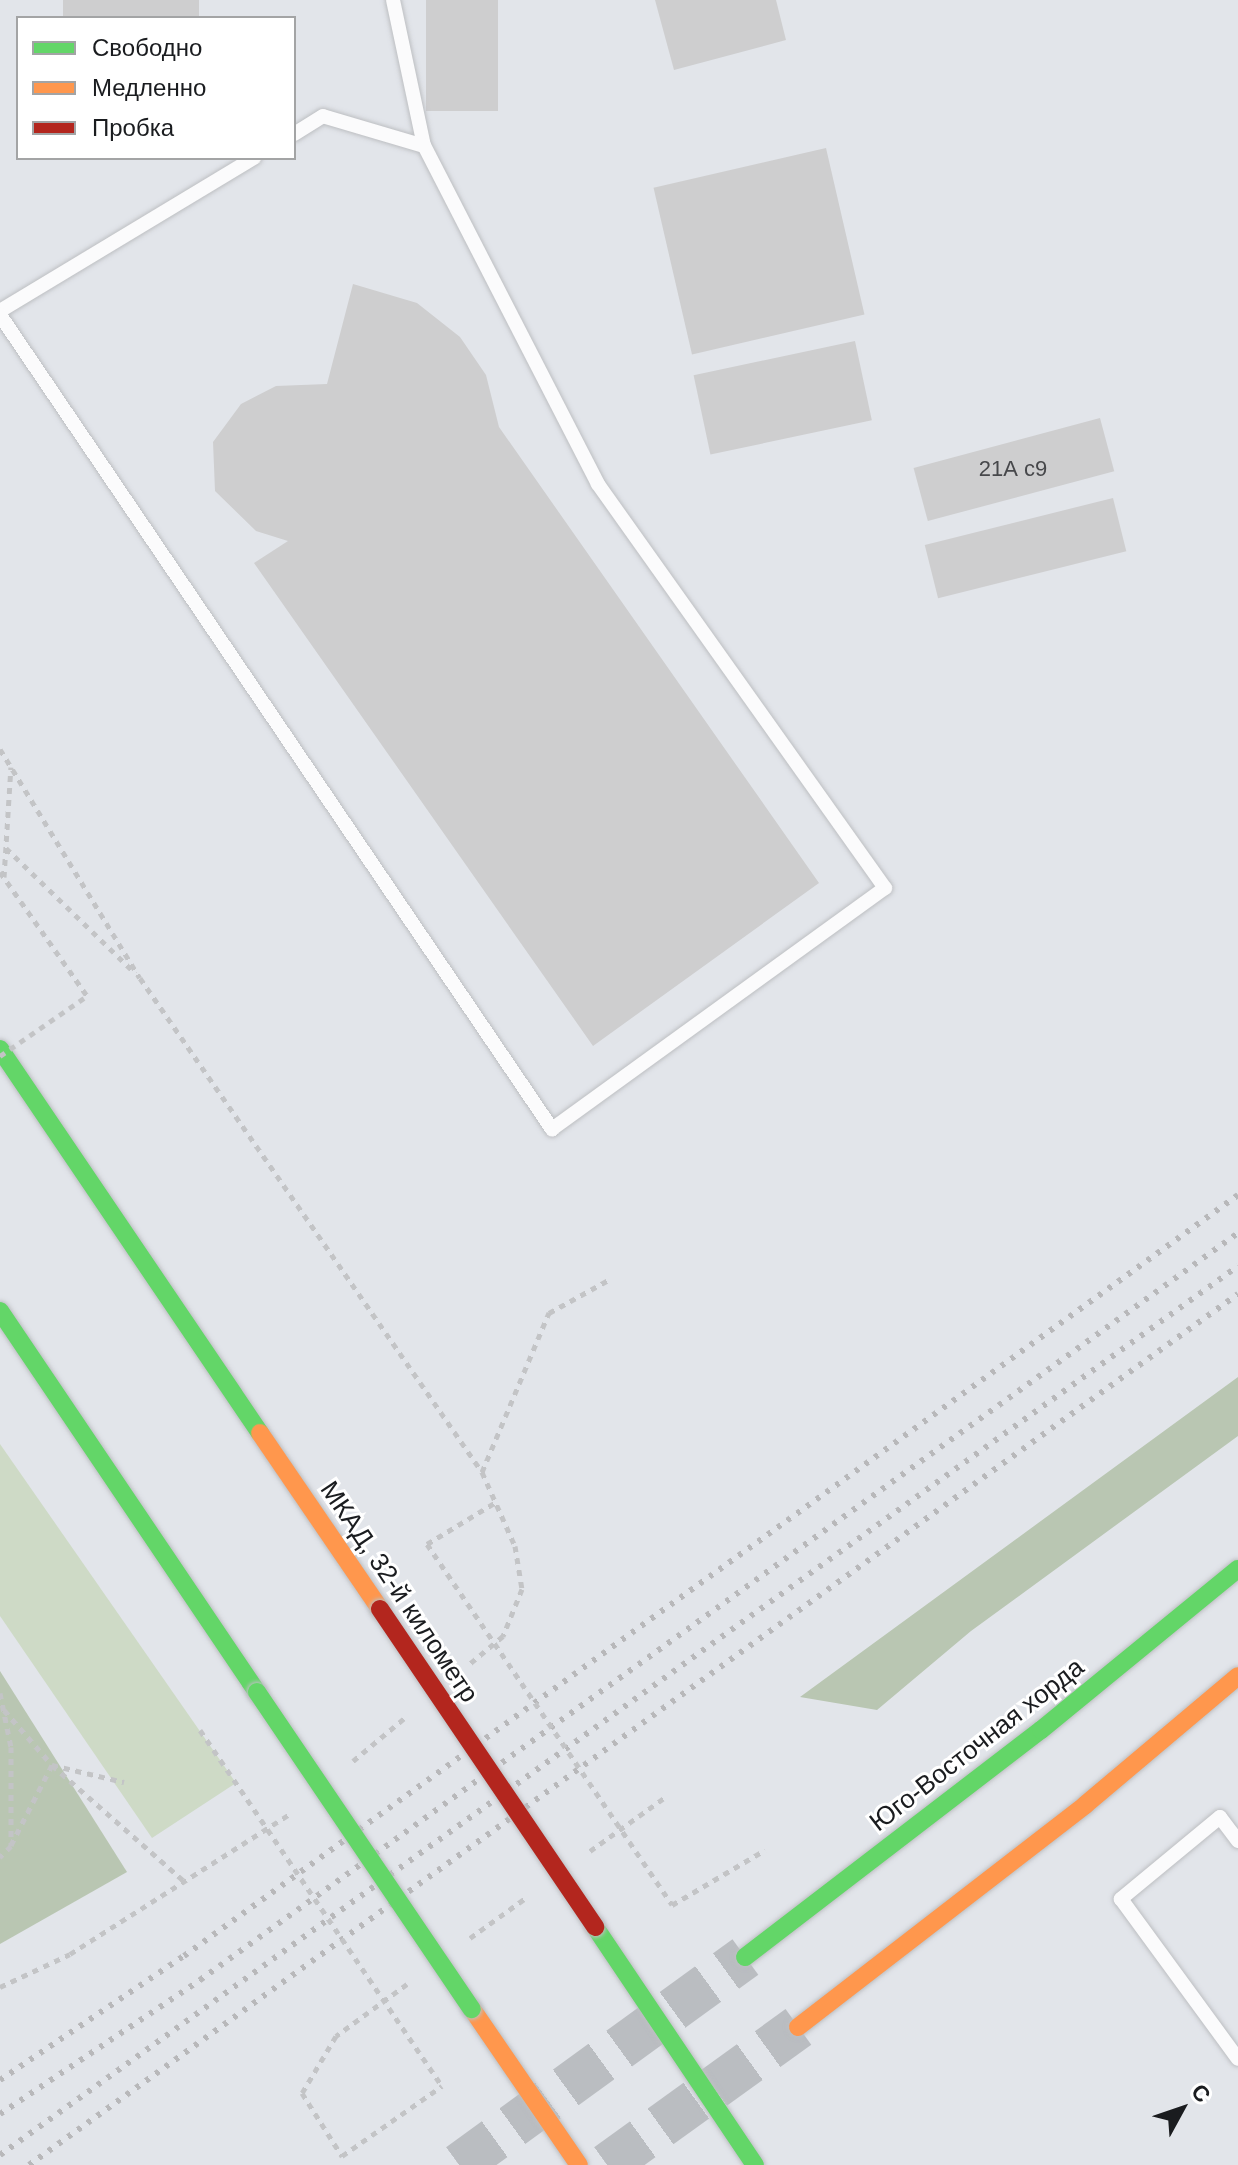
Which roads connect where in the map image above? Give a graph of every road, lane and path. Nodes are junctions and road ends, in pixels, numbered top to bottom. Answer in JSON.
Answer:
{"nodes":[{"id":1,"x":393,"y":0,"type":"edge"},
{"id":2,"x":296,"y":133,"type":"edge"},
{"id":3,"x":424,"y":146,"type":"junction"},
{"id":4,"x":251,"y":160,"type":"edge"},
{"id":5,"x":0,"y":313,"type":"edge"},
{"id":6,"x":11,"y":765,"type":"dead end"},
{"id":7,"x":6,"y":848,"type":"junction"},
{"id":8,"x":2,"y":875,"type":"edge"},
{"id":9,"x":140,"y":978,"type":"dead end"},
{"id":10,"x":0,"y":1049,"type":"edge"},
{"id":11,"x":0,"y":1056,"type":"edge"},
{"id":12,"x":610,"y":1279,"type":"dead end"},
{"id":13,"x":0,"y":1311,"type":"edge"},
{"id":14,"x":482,"y":1472,"type":"dead end"},
{"id":15,"x":496,"y":1502,"type":"dead end"},
{"id":16,"x":1238,"y":1569,"type":"edge"},
{"id":17,"x":1238,"y":1676,"type":"edge"},
{"id":18,"x":0,"y":1693,"type":"edge"},
{"id":19,"x":4,"y":1710,"type":"junction"},
{"id":20,"x":200,"y":1730,"type":"dead end"},
{"id":21,"x":52,"y":1765,"type":"junction"},
{"id":22,"x":124,"y":1782,"type":"dead end"},
{"id":23,"x":1238,"y":1841,"type":"edge"},
{"id":24,"x":11,"y":1846,"type":"junction"},
{"id":25,"x":765,"y":1850,"type":"dead end"},
{"id":26,"x":0,"y":1857,"type":"edge"},
{"id":27,"x":185,"y":1882,"type":"dead end"},
{"id":28,"x":745,"y":1957,"type":"tunnel mouth"},
{"id":29,"x":798,"y":2027,"type":"tunnel mouth"},
{"id":30,"x":1238,"y":2059,"type":"edge"},
{"id":31,"x":342,"y":2156,"type":"dead end"},
{"id":32,"x":579,"y":2165,"type":"edge"},
{"id":33,"x":755,"y":2165,"type":"edge"}],
"edges":[{"from":1,"to":3,"type":"lane"},
{"from":2,"to":3,"type":"lane"},
{"from":3,"to":5,"type":"lane"},
{"from":4,"to":5,"type":"lane"},
{"from":6,"to":7,"type":"path"},
{"from":7,"to":8,"type":"path"},
{"from":7,"to":9,"type":"path"},
{"from":8,"to":11,"type":"path","bridge":true},
{"from":10,"to":33,"type":"main road","name":"МКАД, 32-й километр","bridge":true},
{"from":12,"to":14,"type":"path"},
{"from":13,"to":32,"type":"main road","bridge":true},
{"from":15,"to":25,"type":"path","bridge":true},
{"from":16,"to":28,"type":"main road","name":"Юго-Восточная хорда"},
{"from":17,"to":29,"type":"main road"},
{"from":18,"to":19,"type":"path"},
{"from":19,"to":21,"type":"path"},
{"from":19,"to":24,"type":"path"},
{"from":20,"to":31,"type":"path","bridge":true},
{"from":21,"to":22,"type":"path"},
{"from":21,"to":24,"type":"path"},
{"from":21,"to":27,"type":"path"},
{"from":23,"to":30,"type":"lane"},
{"from":24,"to":26,"type":"path"}]}
